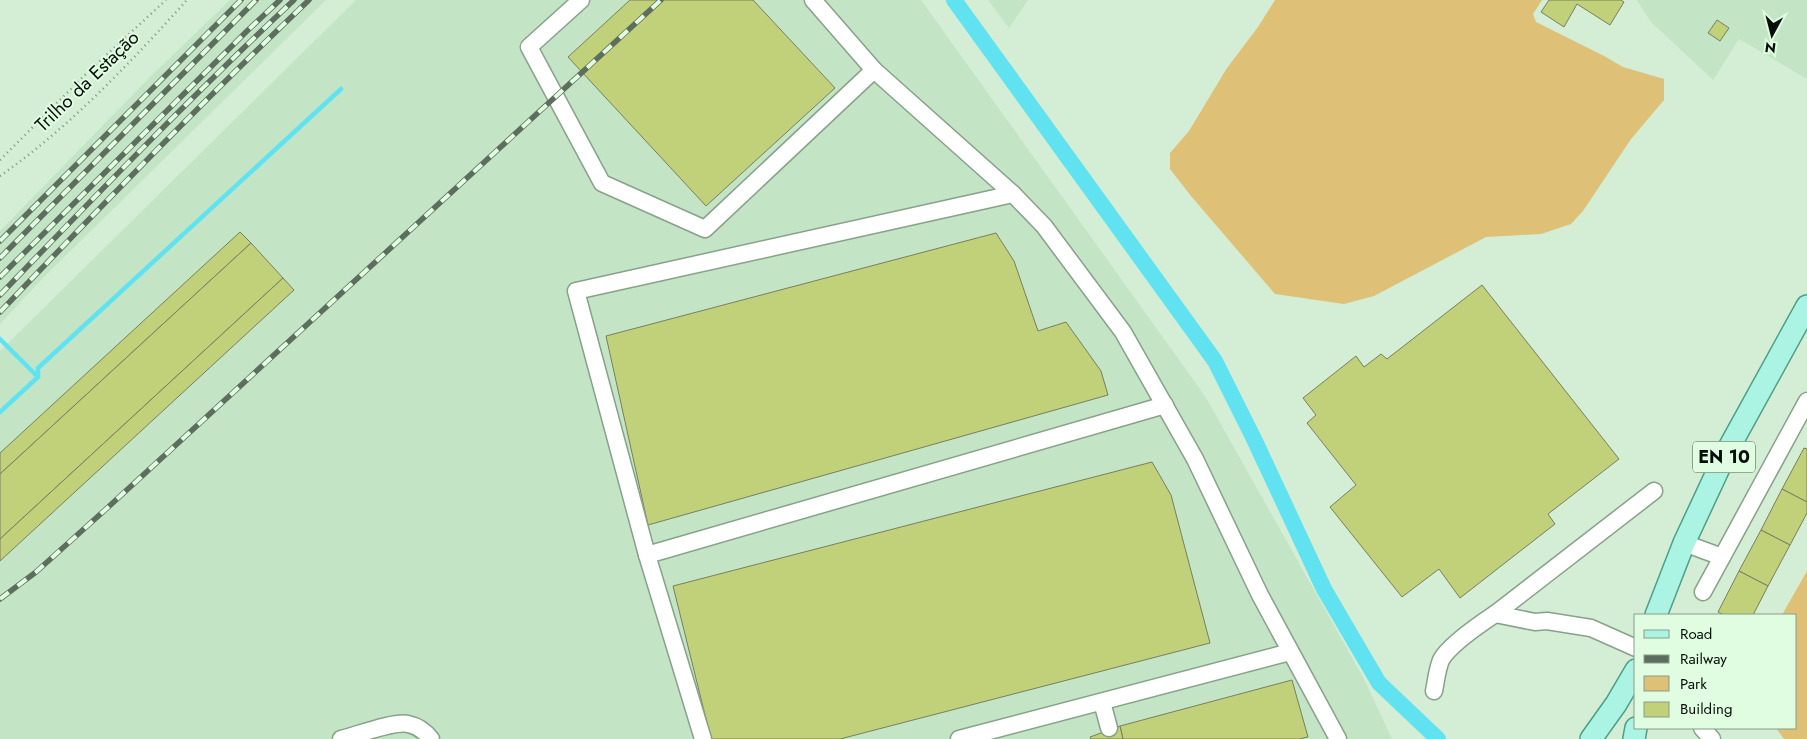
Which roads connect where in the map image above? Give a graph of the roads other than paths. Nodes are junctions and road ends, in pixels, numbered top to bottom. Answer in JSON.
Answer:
{"nodes":[{"id":1,"x":581,"y":0,"type":"edge"},
{"id":2,"x":813,"y":0,"type":"edge"},
{"id":3,"x":874,"y":70,"type":"junction"},
{"id":4,"x":1013,"y":194,"type":"junction"},
{"id":5,"x":1807,"y":306,"type":"edge"},
{"id":6,"x":1807,"y":401,"type":"edge"},
{"id":7,"x":1165,"y":405,"type":"junction"},
{"id":8,"x":1654,"y":491,"type":"dead end"},
{"id":9,"x":1684,"y":543,"type":"junction"},
{"id":10,"x":647,"y":555,"type":"junction"},
{"id":11,"x":1722,"y":557,"type":"junction"},
{"id":12,"x":1703,"y":592,"type":"dead end"},
{"id":13,"x":1495,"y":614,"type":"junction"},
{"id":14,"x":1656,"y":614,"type":"edge"},
{"id":15,"x":1634,"y":647,"type":"edge"},
{"id":16,"x":1290,"y":652,"type":"junction"},
{"id":17,"x":1634,"y":673,"type":"edge"},
{"id":18,"x":1434,"y":691,"type":"dead end"},
{"id":19,"x":1102,"y":702,"type":"junction"},
{"id":20,"x":1109,"y":728,"type":"dead end"},
{"id":21,"x":1703,"y":729,"type":"edge"},
{"id":22,"x":342,"y":739,"type":"edge"},
{"id":23,"x":431,"y":739,"type":"edge"},
{"id":24,"x":703,"y":739,"type":"edge"},
{"id":25,"x":959,"y":739,"type":"edge"},
{"id":26,"x":1338,"y":739,"type":"edge"},
{"id":27,"x":1591,"y":739,"type":"edge"},
{"id":28,"x":1712,"y":739,"type":"edge"}],
"edges":[{"from":1,"to":3,"type":"street"},
{"from":2,"to":3,"type":"street"},
{"from":3,"to":4,"type":"street"},
{"from":4,"to":7,"type":"street"},
{"from":4,"to":10,"type":"street"},
{"from":5,"to":9,"type":"main road","number":"EN 10"},
{"from":6,"to":11,"type":"street"},
{"from":7,"to":10,"type":"street"},
{"from":7,"to":16,"type":"street"},
{"from":8,"to":13,"type":"street"},
{"from":9,"to":11,"type":"street"},
{"from":9,"to":14,"type":"main road","number":"EN 10"},
{"from":10,"to":24,"type":"street"},
{"from":11,"to":12,"type":"street"},
{"from":13,"to":15,"type":"street"},
{"from":13,"to":18,"type":"street"},
{"from":16,"to":19,"type":"street"},
{"from":16,"to":26,"type":"street"},
{"from":17,"to":27,"type":"main road"},
{"from":19,"to":20,"type":"street"},
{"from":19,"to":25,"type":"street"},
{"from":21,"to":28,"type":"street"},
{"from":22,"to":23,"type":"street"}]}
